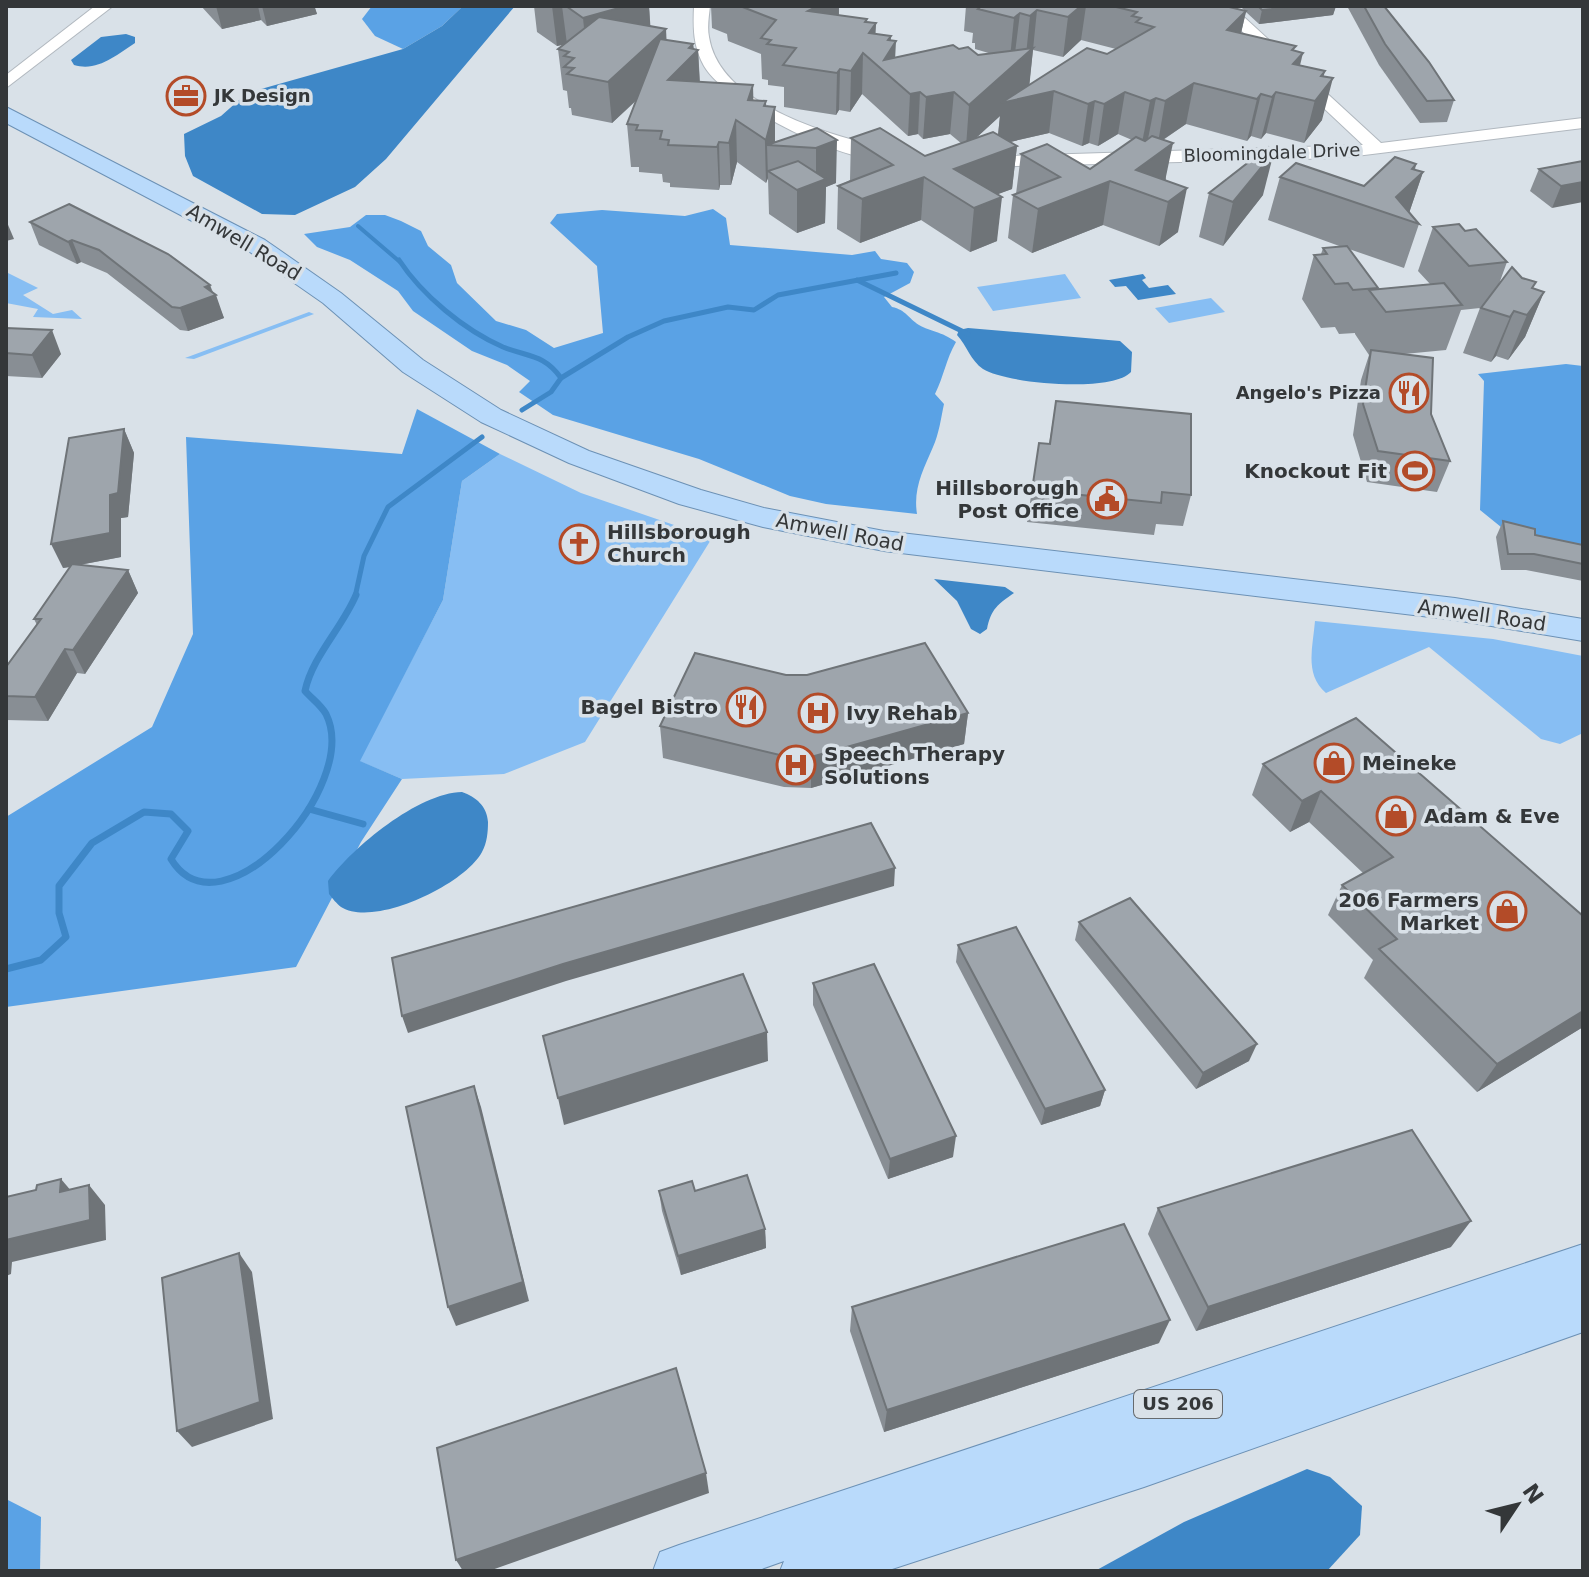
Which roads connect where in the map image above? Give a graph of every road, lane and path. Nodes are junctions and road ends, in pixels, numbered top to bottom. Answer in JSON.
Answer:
{"nodes":[{"id":1,"x":78,"y":6,"type":"edge"},
{"id":2,"x":105,"y":6,"type":"edge"},
{"id":3,"x":702,"y":6,"type":"edge"},
{"id":4,"x":1223,"y":6,"type":"edge"},
{"id":5,"x":6,"y":61,"type":"edge"},
{"id":6,"x":6,"y":83,"type":"edge"},
{"id":7,"x":12,"y":120,"type":"edge"},
{"id":8,"x":1583,"y":123,"type":"edge"},
{"id":9,"x":1376,"y":148,"type":"junction"},
{"id":10,"x":907,"y":158,"type":"edge"},
{"id":11,"x":956,"y":162,"type":"edge"},
{"id":12,"x":1583,"y":630,"type":"edge"},
{"id":13,"x":1583,"y":1266,"type":"edge"},
{"id":14,"x":1583,"y":1309,"type":"edge"},
{"id":15,"x":679,"y":1571,"type":"edge"},
{"id":16,"x":806,"y":1571,"type":"edge"}],
"edges":[{"from":1,"to":5,"type":"street"},
{"from":2,"to":6,"type":"street"},
{"from":3,"to":10,"type":"street"},
{"from":4,"to":9,"type":"street"},
{"from":7,"to":12,"type":"main road","name":"Amwell Road"},
{"from":8,"to":9,"type":"street","name":"Bloomingdale Drive"},
{"from":9,"to":11,"type":"street","name":"Bloomingdale Drive"},
{"from":13,"to":15,"type":"main road","number":"US 206"},
{"from":14,"to":16,"type":"main road","number":"US 206"}]}
